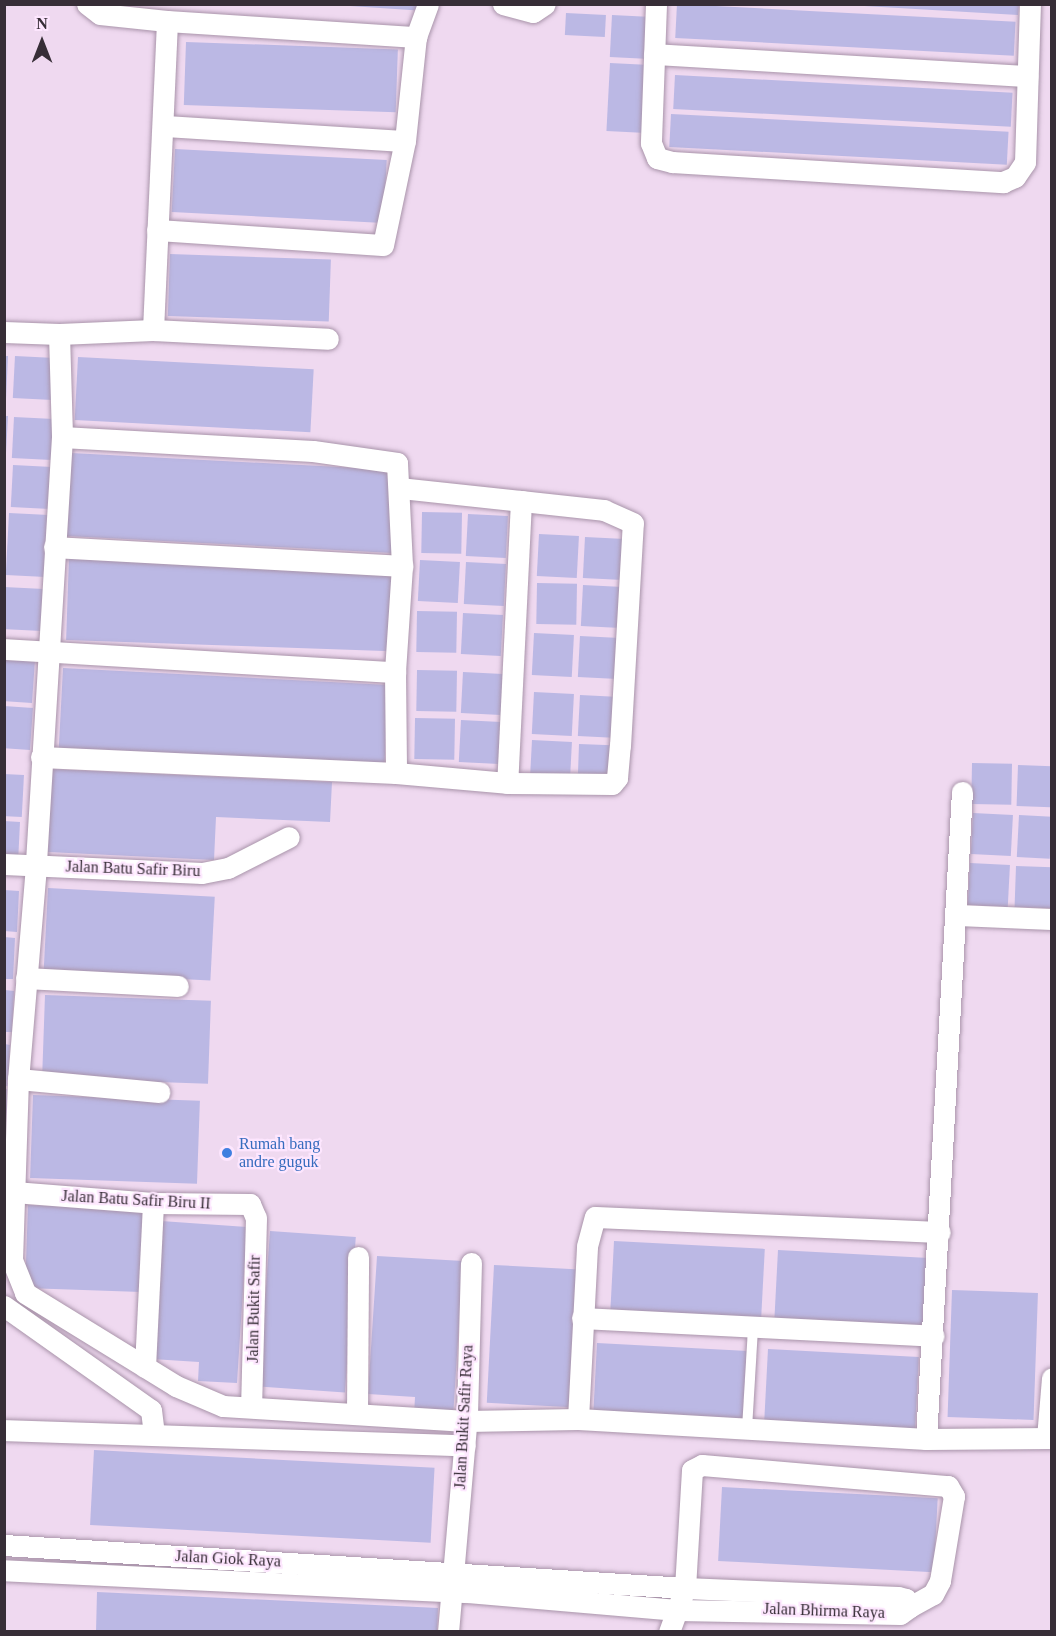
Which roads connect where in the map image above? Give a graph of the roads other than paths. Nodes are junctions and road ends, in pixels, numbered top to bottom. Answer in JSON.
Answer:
{"nodes":[{"id":1,"x":87,"y":4,"type":"edge"},
{"id":2,"x":428,"y":4,"type":"edge"},
{"id":3,"x":503,"y":4,"type":"edge"},
{"id":4,"x":545,"y":4,"type":"edge"},
{"id":5,"x":656,"y":4,"type":"edge"},
{"id":6,"x":1030,"y":4,"type":"edge"},
{"id":7,"x":167,"y":21,"type":"junction"},
{"id":8,"x":416,"y":37,"type":"junction"},
{"id":9,"x":654,"y":54,"type":"junction"},
{"id":10,"x":1027,"y":76,"type":"junction"},
{"id":11,"x":164,"y":126,"type":"junction"},
{"id":12,"x":405,"y":141,"type":"junction"},
{"id":13,"x":157,"y":230,"type":"junction"},
{"id":14,"x":153,"y":330,"type":"junction"},
{"id":15,"x":4,"y":332,"type":"edge"},
{"id":16,"x":59,"y":334,"type":"junction"},
{"id":17,"x":328,"y":339,"type":"dead end"},
{"id":18,"x":62,"y":437,"type":"junction"},
{"id":19,"x":400,"y":488,"type":"junction"},
{"id":20,"x":521,"y":501,"type":"junction"},
{"id":21,"x":54,"y":547,"type":"junction"},
{"id":22,"x":402,"y":566,"type":"junction"},
{"id":23,"x":4,"y":649,"type":"edge"},
{"id":24,"x":49,"y":651,"type":"junction"},
{"id":25,"x":395,"y":672,"type":"junction"},
{"id":26,"x":41,"y":757,"type":"junction"},
{"id":27,"x":396,"y":773,"type":"junction"},
{"id":28,"x":507,"y":783,"type":"junction"},
{"id":29,"x":962,"y":792,"type":"dead end"},
{"id":30,"x":289,"y":837,"type":"dead end"},
{"id":31,"x":4,"y":864,"type":"edge"},
{"id":32,"x":36,"y":866,"type":"junction"},
{"id":33,"x":957,"y":915,"type":"junction"},
{"id":34,"x":1052,"y":919,"type":"edge"},
{"id":35,"x":26,"y":978,"type":"junction"},
{"id":36,"x":178,"y":986,"type":"dead end"},
{"id":37,"x":18,"y":1079,"type":"junction"},
{"id":38,"x":159,"y":1092,"type":"dead end"},
{"id":39,"x":14,"y":1192,"type":"junction"},
{"id":40,"x":153,"y":1203,"type":"junction"},
{"id":41,"x":255,"y":1210,"type":"joint"},
{"id":42,"x":940,"y":1232,"type":"junction"},
{"id":43,"x":358,"y":1257,"type":"dead end"},
{"id":44,"x":471,"y":1263,"type":"dead end"},
{"id":45,"x":4,"y":1306,"type":"edge"},
{"id":46,"x":582,"y":1318,"type":"junction"},
{"id":47,"x":753,"y":1327,"type":"junction"},
{"id":48,"x":934,"y":1336,"type":"junction"},
{"id":49,"x":151,"y":1372,"type":"junction"},
{"id":50,"x":1052,"y":1378,"type":"edge"},
{"id":51,"x":136,"y":1395,"type":"junction"},
{"id":52,"x":251,"y":1407,"type":"junction"},
{"id":53,"x":357,"y":1414,"type":"junction"},
{"id":54,"x":578,"y":1419,"type":"junction"},
{"id":55,"x":747,"y":1429,"type":"junction"},
{"id":56,"x":4,"y":1430,"type":"edge"},
{"id":57,"x":154,"y":1434,"type":"junction"},
{"id":58,"x":466,"y":1434,"type":"junction"},
{"id":59,"x":1049,"y":1438,"type":"edge"},
{"id":60,"x":926,"y":1439,"type":"junction"},
{"id":61,"x":4,"y":1545,"type":"edge"},
{"id":62,"x":78,"y":1550,"type":"junction"},
{"id":63,"x":4,"y":1570,"type":"edge"},
{"id":64,"x":452,"y":1572,"type":"junction"},
{"id":65,"x":77,"y":1574,"type":"junction"},
{"id":66,"x":685,"y":1588,"type":"junction"},
{"id":67,"x":452,"y":1593,"type":"junction"},
{"id":68,"x":910,"y":1606,"type":"junction"},
{"id":69,"x":677,"y":1610,"type":"junction"},
{"id":70,"x":448,"y":1632,"type":"edge"},
{"id":71,"x":669,"y":1632,"type":"edge"}],
"edges":[{"from":1,"to":7,"type":"street"},
{"from":2,"to":8,"type":"street"},
{"from":3,"to":4,"type":"street"},
{"from":5,"to":9,"type":"street"},
{"from":6,"to":10,"type":"street"},
{"from":7,"to":8,"type":"street"},
{"from":7,"to":11,"type":"street"},
{"from":8,"to":12,"type":"street"},
{"from":9,"to":10,"type":"street"},
{"from":9,"to":10,"type":"street"},
{"from":11,"to":12,"type":"street"},
{"from":11,"to":13,"type":"street"},
{"from":12,"to":13,"type":"street"},
{"from":13,"to":14,"type":"street"},
{"from":14,"to":16,"type":"street"},
{"from":14,"to":17,"type":"street"},
{"from":15,"to":16,"type":"street"},
{"from":16,"to":18,"type":"street"},
{"from":18,"to":19,"type":"street"},
{"from":18,"to":21,"type":"street"},
{"from":19,"to":20,"type":"street"},
{"from":19,"to":22,"type":"street"},
{"from":20,"to":28,"type":"street"},
{"from":20,"to":28,"type":"street"},
{"from":21,"to":22,"type":"street"},
{"from":21,"to":24,"type":"street"},
{"from":22,"to":25,"type":"street"},
{"from":23,"to":24,"type":"street"},
{"from":24,"to":25,"type":"street"},
{"from":24,"to":26,"type":"street"},
{"from":25,"to":27,"type":"street"},
{"from":26,"to":27,"type":"street"},
{"from":26,"to":32,"type":"street"},
{"from":27,"to":28,"type":"street"},
{"from":29,"to":33,"type":"street"},
{"from":30,"to":32,"type":"street","name":"Jalan Batu Safir Biru"},
{"from":31,"to":32,"type":"street","name":"Jalan Batu Safir Biru"},
{"from":32,"to":35,"type":"street"},
{"from":33,"to":34,"type":"street"},
{"from":33,"to":42,"type":"street"},
{"from":35,"to":36,"type":"street"},
{"from":35,"to":37,"type":"street"},
{"from":37,"to":38,"type":"street"},
{"from":37,"to":39,"type":"street"},
{"from":39,"to":40,"type":"street","name":"Jalan Batu Safir Biru II"},
{"from":39,"to":49,"type":"street"},
{"from":40,"to":41,"type":"street","name":"Jalan Batu Safir Biru II"},
{"from":40,"to":49,"type":"street"},
{"from":41,"to":52,"type":"street","name":"Jalan Bukit Safir"},
{"from":42,"to":46,"type":"street"},
{"from":42,"to":48,"type":"street"},
{"from":43,"to":53,"type":"street"},
{"from":44,"to":58,"type":"street","name":"Jalan Bukit Safir Raya"},
{"from":45,"to":51,"type":"street"},
{"from":46,"to":47,"type":"street"},
{"from":46,"to":54,"type":"street"},
{"from":47,"to":48,"type":"street"},
{"from":47,"to":55,"type":"lane"},
{"from":48,"to":60,"type":"street"},
{"from":49,"to":51,"type":"street"},
{"from":49,"to":52,"type":"street"},
{"from":50,"to":59,"type":"street"},
{"from":51,"to":57,"type":"street"},
{"from":52,"to":53,"type":"street"},
{"from":53,"to":58,"type":"street"},
{"from":54,"to":55,"type":"street"},
{"from":54,"to":58,"type":"street"},
{"from":55,"to":60,"type":"street"},
{"from":56,"to":57,"type":"street"},
{"from":57,"to":58,"type":"street"},
{"from":58,"to":64,"type":"street","name":"Jalan Bukit Safir Raya"},
{"from":59,"to":60,"type":"street"},
{"from":61,"to":62,"type":"street","name":"Jalan Giok Raya"},
{"from":62,"to":64,"type":"street","name":"Jalan Giok Raya"},
{"from":62,"to":65,"type":"street"},
{"from":63,"to":65,"type":"street","name":"Jalan Giok Raya"},
{"from":64,"to":66,"type":"street","name":"Jalan Bhirma Raya"},
{"from":64,"to":67,"type":"street","name":"Jalan Bukit Safir Raya"},
{"from":65,"to":67,"type":"street","name":"Jalan Giok Raya"},
{"from":66,"to":68,"type":"street","name":"Jalan Bhirma Raya"},
{"from":66,"to":68,"type":"street"},
{"from":66,"to":69,"type":"street"},
{"from":67,"to":69,"type":"street","name":"Jalan Bhirma Raya"},
{"from":67,"to":70,"type":"street","name":"Jalan Bukit Safir Raya"},
{"from":68,"to":69,"type":"street","name":"Jalan Bhirma Raya"},
{"from":69,"to":71,"type":"street"}]}
